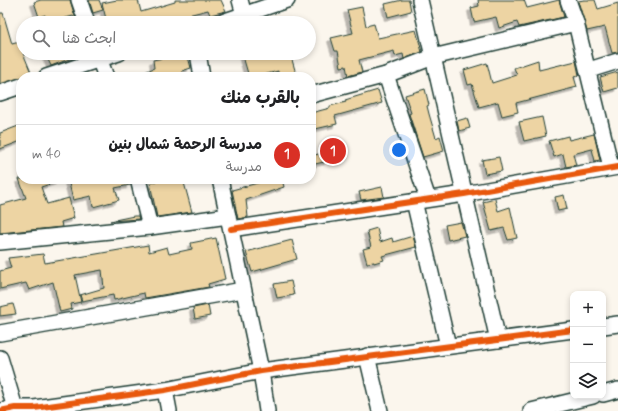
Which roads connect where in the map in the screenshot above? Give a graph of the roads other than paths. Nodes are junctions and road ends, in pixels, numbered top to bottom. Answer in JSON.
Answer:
{"nodes":[{"id":1,"x":79,"y":0,"type":"edge"},
{"id":2,"x":240,"y":0,"type":"edge"},
{"id":3,"x":287,"y":0,"type":"edge"},
{"id":4,"x":420,"y":0,"type":"edge"},
{"id":5,"x":568,"y":0,"type":"edge"},
{"id":6,"x":244,"y":15,"type":"junction"},
{"id":7,"x":85,"y":16,"type":"edge"},
{"id":8,"x":241,"y":16,"type":"edge"},
{"id":9,"x":576,"y":23,"type":"junction"},
{"id":10,"x":433,"y":57,"type":"junction"},
{"id":11,"x":88,"y":60,"type":"edge"},
{"id":12,"x":100,"y":60,"type":"edge"},
{"id":13,"x":199,"y":60,"type":"edge"},
{"id":14,"x":618,"y":61,"type":"edge"},
{"id":15,"x":589,"y":70,"type":"junction"},
{"id":16,"x":58,"y":72,"type":"edge"},
{"id":17,"x":104,"y":72,"type":"edge"},
{"id":18,"x":201,"y":72,"type":"edge"},
{"id":19,"x":386,"y":75,"type":"junction"},
{"id":20,"x":16,"y":88,"type":"edge"},
{"id":21,"x":0,"y":93,"type":"edge"},
{"id":22,"x":316,"y":94,"type":"edge"},
{"id":23,"x":615,"y":167,"type":"edge"},
{"id":24,"x":139,"y":184,"type":"edge"},
{"id":25,"x":221,"y":184,"type":"edge"},
{"id":26,"x":464,"y":194,"type":"junction"},
{"id":27,"x":421,"y":200,"type":"junction"},
{"id":28,"x":230,"y":222,"type":"junction"},
{"id":29,"x":150,"y":227,"type":"junction"},
{"id":30,"x":0,"y":242,"type":"edge"},
{"id":31,"x":243,"y":290,"type":"junction"},
{"id":32,"x":618,"y":324,"type":"edge"},
{"id":33,"x":606,"y":326,"type":"edge"},
{"id":34,"x":570,"y":330,"type":"edge"},
{"id":35,"x":0,"y":333,"type":"edge"},
{"id":36,"x":498,"y":340,"type":"junction"},
{"id":37,"x":448,"y":346,"type":"junction"},
{"id":38,"x":368,"y":356,"type":"junction"},
{"id":39,"x":0,"y":358,"type":"edge"},
{"id":40,"x":261,"y":371,"type":"junction"},
{"id":41,"x":165,"y":390,"type":"junction"},
{"id":42,"x":618,"y":390,"type":"edge"},
{"id":43,"x":606,"y":393,"type":"edge"},
{"id":44,"x":580,"y":399,"type":"edge"},
{"id":45,"x":15,"y":408,"type":"junction"},
{"id":46,"x":34,"y":409,"type":"edge"},
{"id":47,"x":0,"y":410,"type":"edge"},
{"id":48,"x":169,"y":411,"type":"edge"},
{"id":49,"x":267,"y":411,"type":"edge"},
{"id":50,"x":380,"y":411,"type":"edge"},
{"id":51,"x":530,"y":411,"type":"edge"}],
"edges":[{"from":1,"to":7,"type":"street"},
{"from":2,"to":6,"type":"street"},
{"from":3,"to":6,"type":"street"},
{"from":4,"to":10,"type":"street"},
{"from":5,"to":9,"type":"street"},
{"from":6,"to":8,"type":"street"},
{"from":9,"to":10,"type":"street"},
{"from":9,"to":15,"type":"street"},
{"from":10,"to":19,"type":"street"},
{"from":10,"to":26,"type":"street"},
{"from":11,"to":16,"type":"street"},
{"from":12,"to":17,"type":"street"},
{"from":13,"to":18,"type":"street"},
{"from":14,"to":15,"type":"street"},
{"from":15,"to":23,"type":"street"},
{"from":19,"to":22,"type":"street"},
{"from":19,"to":27,"type":"street"},
{"from":20,"to":21,"type":"street"},
{"from":23,"to":26,"type":"street"},
{"from":24,"to":29,"type":"street"},
{"from":25,"to":28,"type":"street"},
{"from":26,"to":27,"type":"street"},
{"from":26,"to":36,"type":"street"},
{"from":27,"to":28,"type":"street"},
{"from":27,"to":37,"type":"street"},
{"from":28,"to":29,"type":"street"},
{"from":28,"to":31,"type":"street"},
{"from":29,"to":30,"type":"street"},
{"from":31,"to":35,"type":"street"},
{"from":31,"to":40,"type":"street"},
{"from":32,"to":33,"type":"street"},
{"from":34,"to":36,"type":"street"},
{"from":36,"to":37,"type":"street"},
{"from":37,"to":38,"type":"street"},
{"from":38,"to":40,"type":"street"},
{"from":38,"to":50,"type":"street"},
{"from":39,"to":45,"type":"street"},
{"from":40,"to":41,"type":"street"},
{"from":40,"to":49,"type":"street"},
{"from":41,"to":46,"type":"street"},
{"from":41,"to":48,"type":"street"},
{"from":42,"to":43,"type":"street"},
{"from":44,"to":51,"type":"street"},
{"from":45,"to":46,"type":"street"},
{"from":45,"to":47,"type":"street"}]}
